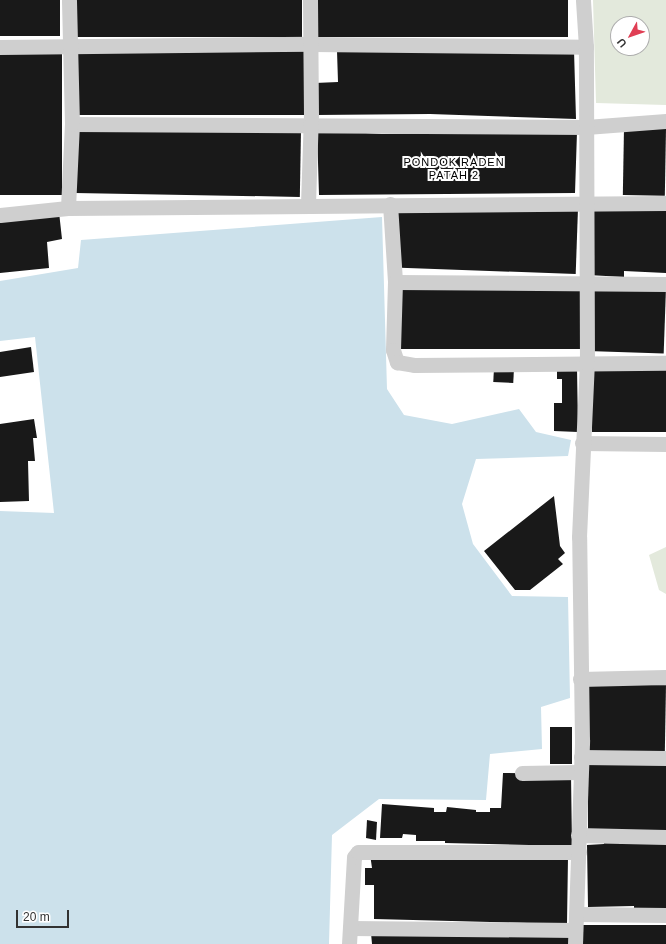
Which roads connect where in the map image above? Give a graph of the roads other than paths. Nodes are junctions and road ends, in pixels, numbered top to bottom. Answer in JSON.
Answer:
{"nodes":[{"id":1,"x":69,"y":0,"type":"edge"},
{"id":2,"x":310,"y":0,"type":"edge"},
{"id":3,"x":583,"y":0,"type":"edge"},
{"id":4,"x":312,"y":44,"type":"junction"},
{"id":5,"x":70,"y":46,"type":"junction"},
{"id":6,"x":0,"y":47,"type":"edge"},
{"id":7,"x":586,"y":47,"type":"junction"},
{"id":8,"x":666,"y":121,"type":"edge"},
{"id":9,"x":72,"y":124,"type":"junction"},
{"id":10,"x":311,"y":127,"type":"junction"},
{"id":11,"x":586,"y":127,"type":"junction"},
{"id":12,"x":586,"y":202,"type":"junction"},
{"id":13,"x":666,"y":203,"type":"edge"},
{"id":14,"x":308,"y":204,"type":"junction"},
{"id":15,"x":390,"y":204,"type":"junction"},
{"id":16,"x":68,"y":208,"type":"junction"},
{"id":17,"x":0,"y":215,"type":"edge"},
{"id":18,"x":395,"y":282,"type":"junction"},
{"id":19,"x":585,"y":284,"type":"junction"},
{"id":20,"x":666,"y":284,"type":"edge"},
{"id":21,"x":666,"y":363,"type":"edge"},
{"id":22,"x":586,"y":364,"type":"junction"},
{"id":23,"x":582,"y":444,"type":"junction"},
{"id":24,"x":666,"y":444,"type":"edge"},
{"id":25,"x":666,"y":677,"type":"edge"},
{"id":26,"x":580,"y":679,"type":"junction"},
{"id":27,"x":581,"y":757,"type":"junction"},
{"id":28,"x":666,"y":758,"type":"edge"},
{"id":29,"x":579,"y":772,"type":"junction"},
{"id":30,"x":522,"y":773,"type":"dead end"},
{"id":31,"x":578,"y":835,"type":"junction"},
{"id":32,"x":666,"y":836,"type":"edge"},
{"id":33,"x":579,"y":852,"type":"junction"},
{"id":34,"x":578,"y":914,"type":"junction"},
{"id":35,"x":666,"y":915,"type":"edge"},
{"id":36,"x":350,"y":928,"type":"junction"},
{"id":37,"x":575,"y":937,"type":"edge"},
{"id":38,"x":349,"y":944,"type":"edge"}],
"edges":[{"from":1,"to":5,"type":"street"},
{"from":2,"to":4,"type":"street"},
{"from":3,"to":7,"type":"street"},
{"from":4,"to":5,"type":"street"},
{"from":4,"to":7,"type":"street"},
{"from":4,"to":10,"type":"street"},
{"from":5,"to":6,"type":"street"},
{"from":5,"to":9,"type":"street"},
{"from":7,"to":11,"type":"street"},
{"from":8,"to":11,"type":"street"},
{"from":9,"to":10,"type":"street"},
{"from":9,"to":16,"type":"street"},
{"from":10,"to":11,"type":"street"},
{"from":10,"to":14,"type":"street"},
{"from":11,"to":12,"type":"street"},
{"from":12,"to":13,"type":"street"},
{"from":12,"to":15,"type":"street"},
{"from":12,"to":19,"type":"street"},
{"from":14,"to":15,"type":"street"},
{"from":14,"to":16,"type":"street"},
{"from":15,"to":18,"type":"street"},
{"from":16,"to":17,"type":"street"},
{"from":18,"to":19,"type":"street"},
{"from":18,"to":22,"type":"street"},
{"from":19,"to":20,"type":"street"},
{"from":19,"to":22,"type":"street"},
{"from":21,"to":22,"type":"street"},
{"from":22,"to":23,"type":"street"},
{"from":23,"to":24,"type":"street"},
{"from":23,"to":26,"type":"street"},
{"from":25,"to":26,"type":"street"},
{"from":26,"to":27,"type":"street"},
{"from":27,"to":28,"type":"street"},
{"from":27,"to":29,"type":"street"},
{"from":29,"to":30,"type":"street"},
{"from":29,"to":31,"type":"street"},
{"from":31,"to":32,"type":"street"},
{"from":31,"to":33,"type":"street"},
{"from":33,"to":34,"type":"street"},
{"from":33,"to":36,"type":"street"},
{"from":34,"to":35,"type":"street"},
{"from":34,"to":37,"type":"street"},
{"from":36,"to":37,"type":"street"},
{"from":36,"to":38,"type":"street"}]}
